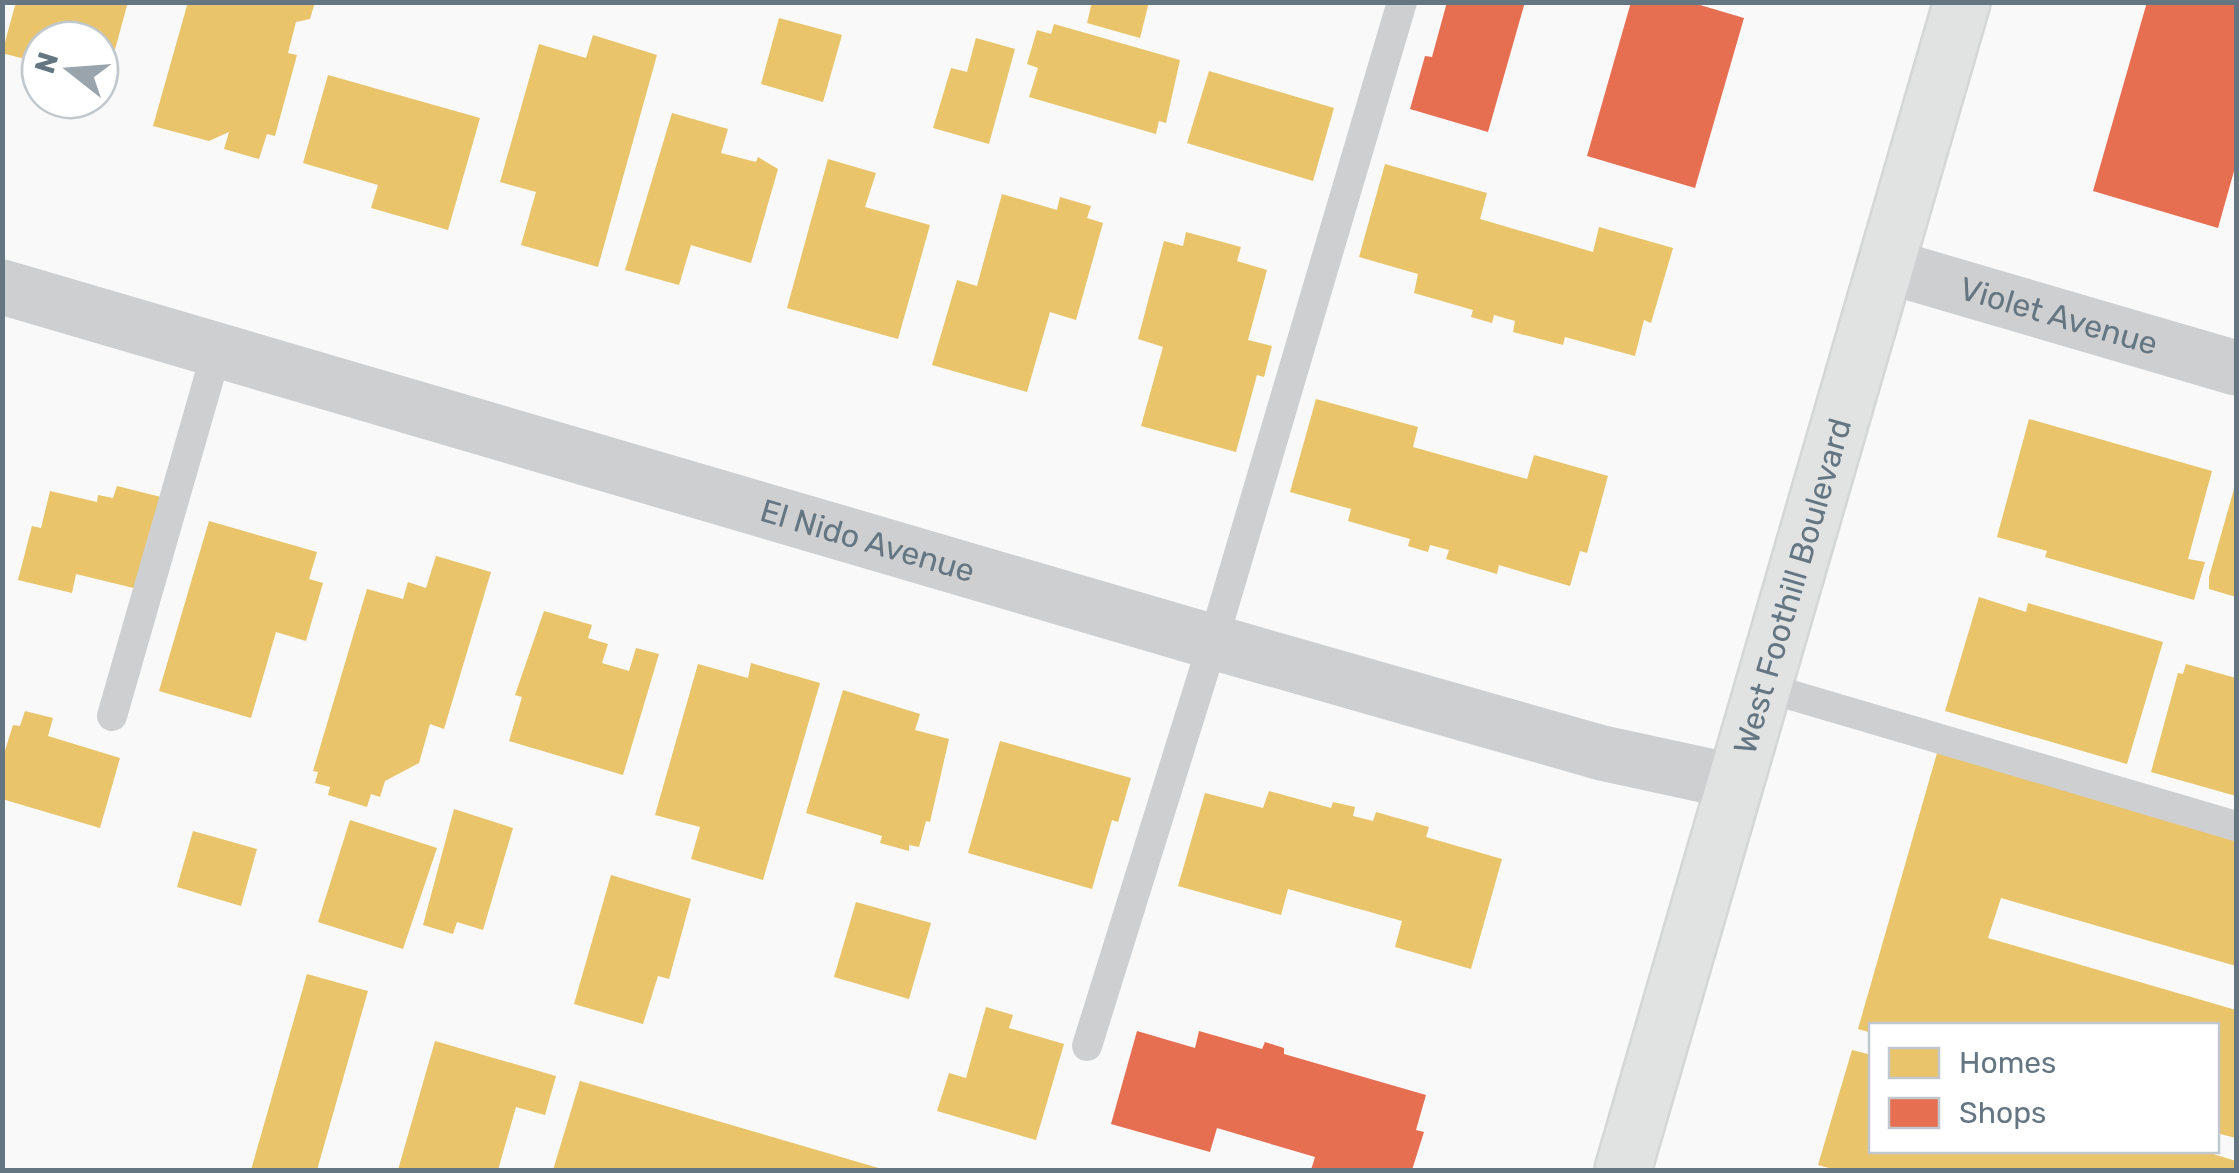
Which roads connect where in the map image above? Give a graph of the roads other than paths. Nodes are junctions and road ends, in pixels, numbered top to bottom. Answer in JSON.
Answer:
{"nodes":[{"id":1,"x":1402,"y":2,"type":"edge"},
{"id":2,"x":1962,"y":2,"type":"edge"},
{"id":3,"x":1884,"y":265,"type":"junction"},
{"id":4,"x":2,"y":287,"type":"edge"},
{"id":5,"x":217,"y":350,"type":"junction"},
{"id":6,"x":2236,"y":368,"type":"edge"},
{"id":7,"x":1213,"y":642,"type":"junction"},
{"id":8,"x":1764,"y":687,"type":"junction"},
{"id":9,"x":112,"y":716,"type":"dead end"},
{"id":10,"x":1736,"y":782,"type":"junction"},
{"id":11,"x":2236,"y":826,"type":"edge"},
{"id":12,"x":1087,"y":1046,"type":"dead end"},
{"id":13,"x":1623,"y":1170,"type":"edge"}],
"edges":[{"from":1,"to":7,"type":"lane"},
{"from":2,"to":3,"type":"main road","name":"West Foothill Boulevard"},
{"from":3,"to":6,"type":"street","name":"Violet Avenue"},
{"from":3,"to":8,"type":"main road","name":"West Foothill Boulevard"},
{"from":4,"to":5,"type":"street","name":"El Nido Avenue"},
{"from":5,"to":7,"type":"street","name":"El Nido Avenue"},
{"from":5,"to":9,"type":"lane"},
{"from":7,"to":10,"type":"street","name":"El Nido Avenue"},
{"from":7,"to":12,"type":"lane"},
{"from":8,"to":10,"type":"main road","name":"West Foothill Boulevard"},
{"from":8,"to":11,"type":"lane"},
{"from":10,"to":13,"type":"main road","name":"West Foothill Boulevard"}]}
